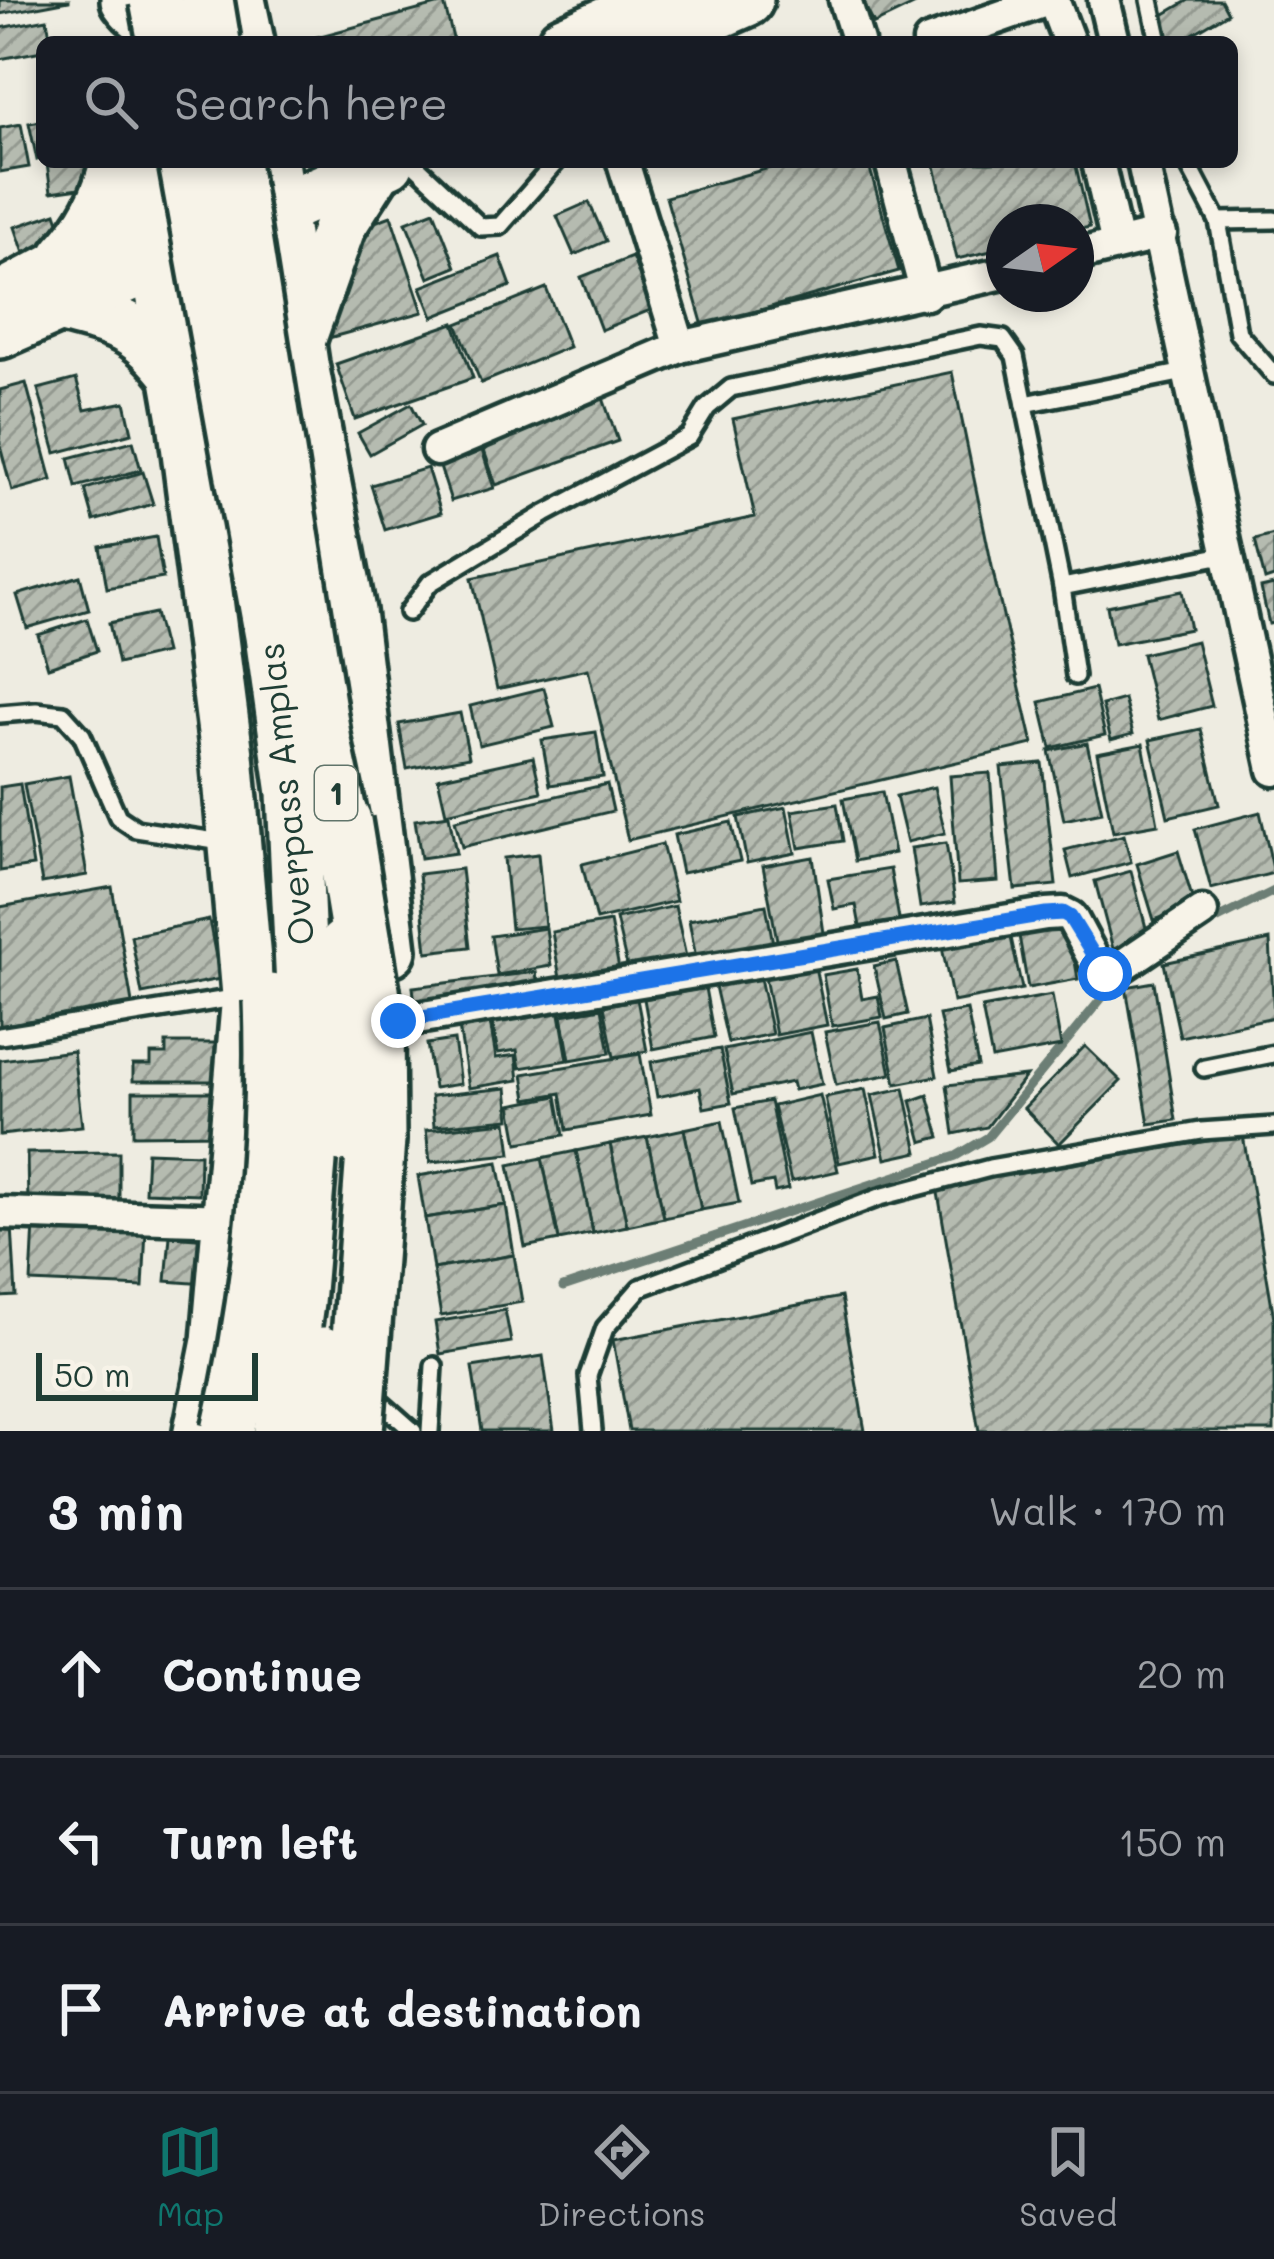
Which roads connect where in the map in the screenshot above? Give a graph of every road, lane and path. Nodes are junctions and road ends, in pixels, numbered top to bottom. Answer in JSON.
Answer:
{"nodes":[{"id":1,"x":111,"y":0,"type":"edge"},
{"id":2,"x":127,"y":0,"type":"edge"},
{"id":3,"x":156,"y":0,"type":"edge"},
{"id":4,"x":661,"y":0,"type":"edge"},
{"id":5,"x":747,"y":0,"type":"edge"},
{"id":6,"x":845,"y":0,"type":"edge"},
{"id":7,"x":1104,"y":0,"type":"edge"},
{"id":8,"x":1150,"y":0,"type":"edge"},
{"id":9,"x":999,"y":8,"type":"edge"},
{"id":10,"x":233,"y":20,"type":"edge"},
{"id":11,"x":117,"y":36,"type":"edge"},
{"id":12,"x":163,"y":36,"type":"edge"},
{"id":13,"x":578,"y":36,"type":"edge"},
{"id":14,"x":665,"y":36,"type":"edge"},
{"id":15,"x":856,"y":36,"type":"edge"},
{"id":16,"x":941,"y":36,"type":"edge"},
{"id":17,"x":1068,"y":36,"type":"edge"},
{"id":18,"x":1113,"y":36,"type":"edge"},
{"id":19,"x":1158,"y":36,"type":"edge"},
{"id":20,"x":115,"y":168,"type":"edge"},
{"id":21,"x":141,"y":168,"type":"edge"},
{"id":22,"x":185,"y":168,"type":"edge"},
{"id":23,"x":234,"y":168,"type":"edge"},
{"id":24,"x":358,"y":168,"type":"edge"},
{"id":25,"x":389,"y":168,"type":"edge"},
{"id":26,"x":398,"y":168,"type":"edge"},
{"id":27,"x":551,"y":168,"type":"edge"},
{"id":28,"x":625,"y":168,"type":"edge"},
{"id":29,"x":893,"y":168,"type":"edge"},
{"id":30,"x":1099,"y":168,"type":"edge"},
{"id":31,"x":1145,"y":168,"type":"edge"},
{"id":32,"x":1190,"y":168,"type":"edge"},
{"id":33,"x":272,"y":178,"type":"edge"},
{"id":34,"x":1274,"y":220,"type":"edge"},
{"id":35,"x":1218,"y":221,"type":"junction"},
{"id":36,"x":1161,"y":233,"type":"junction"},
{"id":37,"x":154,"y":240,"type":"junction"},
{"id":38,"x":1117,"y":244,"type":"junction"},
{"id":39,"x":1094,"y":250,"type":"edge"},
{"id":40,"x":986,"y":279,"type":"edge"},
{"id":41,"x":60,"y":287,"type":"junction"},
{"id":42,"x":926,"y":294,"type":"junction"},
{"id":43,"x":0,"y":298,"type":"edge"},
{"id":44,"x":0,"y":332,"type":"edge"},
{"id":45,"x":215,"y":336,"type":"junction"},
{"id":46,"x":680,"y":347,"type":"junction"},
{"id":47,"x":300,"y":353,"type":"junction"},
{"id":48,"x":1190,"y":371,"type":"junction"},
{"id":49,"x":1274,"y":374,"type":"edge"},
{"id":50,"x":179,"y":387,"type":"junction"},
{"id":51,"x":1025,"y":404,"type":"junction"},
{"id":52,"x":437,"y":450,"type":"dead end"},
{"id":53,"x":1229,"y":554,"type":"junction"},
{"id":54,"x":1062,"y":587,"type":"junction"},
{"id":55,"x":408,"y":612,"type":"dead end"},
{"id":56,"x":1075,"y":676,"type":"dead end"},
{"id":57,"x":1268,"y":709,"type":"edge"},
{"id":58,"x":0,"y":714,"type":"edge"},
{"id":59,"x":1274,"y":770,"type":"edge"},
{"id":60,"x":342,"y":821,"type":"junction"},
{"id":61,"x":234,"y":844,"type":"junction"},
{"id":62,"x":1202,"y":912,"type":"dead end"},
{"id":63,"x":248,"y":995,"type":"junction"},
{"id":64,"x":398,"y":1021,"type":"junction"},
{"id":65,"x":0,"y":1036,"type":"edge"},
{"id":66,"x":1274,"y":1054,"type":"edge"},
{"id":67,"x":1204,"y":1068,"type":"dead end"},
{"id":68,"x":1274,"y":1126,"type":"edge"},
{"id":69,"x":0,"y":1213,"type":"edge"},
{"id":70,"x":230,"y":1220,"type":"junction"},
{"id":71,"x":434,"y":1366,"type":"dead end"},
{"id":72,"x":354,"y":1416,"type":"edge"},
{"id":73,"x":200,"y":1431,"type":"edge"},
{"id":74,"x":228,"y":1431,"type":"edge"},
{"id":75,"x":280,"y":1431,"type":"edge"},
{"id":76,"x":316,"y":1431,"type":"edge"},
{"id":77,"x":413,"y":1431,"type":"edge"},
{"id":78,"x":430,"y":1431,"type":"edge"},
{"id":79,"x":593,"y":1431,"type":"edge"}],
"edges":[{"from":1,"to":11,"type":"main road"},
{"from":2,"to":10,"type":"main road"},
{"from":3,"to":12,"type":"main road","bridge":true},
{"from":4,"to":13,"type":"main road"},
{"from":5,"to":14,"type":"main road"},
{"from":6,"to":15,"type":"street"},
{"from":7,"to":18,"type":"street"},
{"from":8,"to":19,"type":"lane"},
{"from":9,"to":16,"type":"street"},
{"from":9,"to":17,"type":"street"},
{"from":20,"to":41,"type":"main road"},
{"from":21,"to":37,"type":"main road"},
{"from":22,"to":45,"type":"main road","name":"Overpass Amplas","number":"1","bridge":true},
{"from":23,"to":60,"type":"main road","name":"Overpass Amplas","number":"1","bridge":true},
{"from":24,"to":33,"type":"main road"},
{"from":25,"to":47,"type":"main road"},
{"from":26,"to":27,"type":"lane"},
{"from":28,"to":46,"type":"street"},
{"from":29,"to":42,"type":"street"},
{"from":30,"to":38,"type":"street"},
{"from":31,"to":36,"type":"street"},
{"from":32,"to":35,"type":"lane"},
{"from":33,"to":37,"type":"main road"},
{"from":33,"to":47,"type":"main road"},
{"from":34,"to":35,"type":"lane"},
{"from":35,"to":49,"type":"lane"},
{"from":36,"to":38,"type":"street"},
{"from":36,"to":48,"type":"street"},
{"from":37,"to":41,"type":"main road"},
{"from":37,"to":50,"type":"main road"},
{"from":38,"to":39,"type":"street"},
{"from":40,"to":42,"type":"street"},
{"from":41,"to":43,"type":"main road"},
{"from":41,"to":44,"type":"main road"},
{"from":41,"to":50,"type":"main road"},
{"from":42,"to":46,"type":"street"},
{"from":45,"to":74,"type":"main road","bridge":true},
{"from":45,"to":75,"type":"main road","name":"Overpass Amplas","number":"1","bridge":true},
{"from":46,"to":52,"type":"street"},
{"from":47,"to":50,"type":"main road"},
{"from":47,"to":64,"type":"main road"},
{"from":48,"to":51,"type":"lane"},
{"from":48,"to":53,"type":"street"},
{"from":50,"to":61,"type":"main road"},
{"from":51,"to":54,"type":"lane"},
{"from":51,"to":55,"type":"lane"},
{"from":53,"to":54,"type":"lane"},
{"from":53,"to":57,"type":"street"},
{"from":54,"to":56,"type":"lane"},
{"from":57,"to":59,"type":"street"},
{"from":58,"to":61,"type":"lane"},
{"from":60,"to":72,"type":"highway","bridge":true},
{"from":60,"to":76,"type":"main road","name":"Overpass Amplas","number":"1","bridge":true},
{"from":61,"to":63,"type":"main road"},
{"from":62,"to":64,"type":"street"},
{"from":63,"to":65,"type":"lane"},
{"from":63,"to":70,"type":"main road"},
{"from":64,"to":72,"type":"main road"},
{"from":66,"to":67,"type":"lane"},
{"from":68,"to":79,"type":"lane"},
{"from":69,"to":70,"type":"street"},
{"from":70,"to":73,"type":"main road"},
{"from":71,"to":78,"type":"lane"},
{"from":72,"to":77,"type":"lane"}]}
